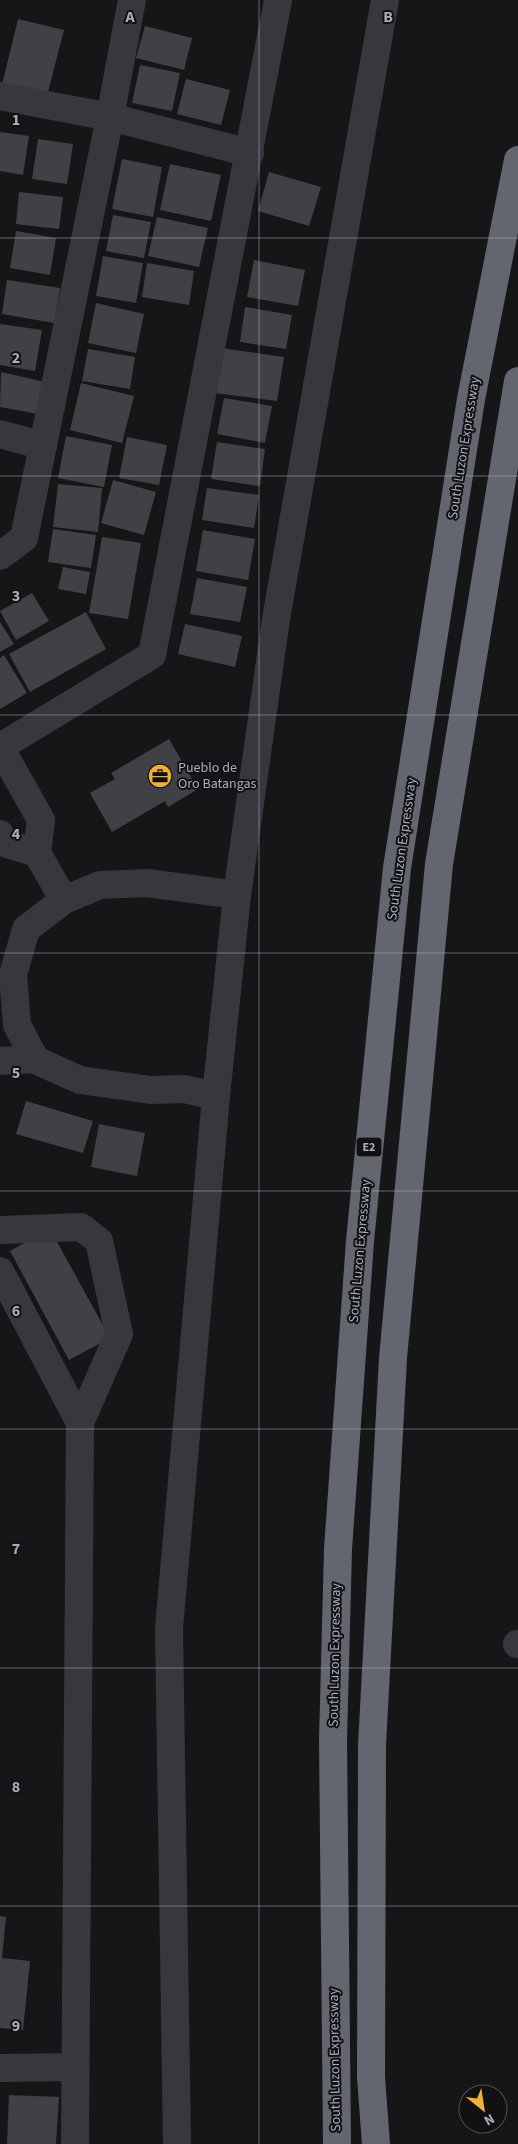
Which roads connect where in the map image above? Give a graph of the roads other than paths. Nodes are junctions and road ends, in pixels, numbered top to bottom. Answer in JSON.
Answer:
{"nodes":[{"id":1,"x":132,"y":0,"type":"edge"},
{"id":2,"x":278,"y":0,"type":"edge"},
{"id":3,"x":385,"y":0,"type":"edge"},
{"id":4,"x":0,"y":96,"type":"edge"},
{"id":5,"x":110,"y":117,"type":"junction"},
{"id":6,"x":250,"y":154,"type":"junction"},
{"id":7,"x":518,"y":160,"type":"edge"},
{"id":8,"x":518,"y":381,"type":"edge"},
{"id":9,"x":0,"y":434,"type":"edge"},
{"id":10,"x":42,"y":446,"type":"junction"},
{"id":11,"x":0,"y":556,"type":"edge"},
{"id":12,"x":0,"y":747,"type":"edge"},
{"id":13,"x":0,"y":834,"type":"edge"},
{"id":14,"x":37,"y":853,"type":"junction"},
{"id":15,"x":237,"y":895,"type":"junction"},
{"id":16,"x":64,"y":900,"type":"junction"},
{"id":17,"x":36,"y":1059,"type":"junction"},
{"id":18,"x":0,"y":1061,"type":"edge"},
{"id":19,"x":216,"y":1096,"type":"junction"},
{"id":20,"x":0,"y":1230,"type":"edge"},
{"id":21,"x":0,"y":1271,"type":"edge"},
{"id":22,"x":80,"y":1423,"type":"junction"},
{"id":23,"x":75,"y":2067,"type":"junction"},
{"id":24,"x":0,"y":2068,"type":"edge"},
{"id":25,"x":75,"y":2144,"type":"edge"},
{"id":26,"x":177,"y":2144,"type":"edge"},
{"id":27,"x":337,"y":2144,"type":"edge"},
{"id":28,"x":376,"y":2144,"type":"edge"}],
"edges":[{"from":1,"to":5,"type":"street"},
{"from":2,"to":6,"type":"street"},
{"from":3,"to":15,"type":"street"},
{"from":4,"to":5,"type":"street"},
{"from":5,"to":6,"type":"street"},
{"from":5,"to":10,"type":"street"},
{"from":6,"to":12,"type":"street"},
{"from":7,"to":27,"type":"highway","name":"South Luzon Expressway","number":"E2"},
{"from":8,"to":28,"type":"highway"},
{"from":9,"to":10,"type":"street"},
{"from":10,"to":11,"type":"street"},
{"from":12,"to":14,"type":"street"},
{"from":13,"to":14,"type":"street"},
{"from":14,"to":16,"type":"street"},
{"from":15,"to":16,"type":"street"},
{"from":15,"to":19,"type":"street"},
{"from":16,"to":17,"type":"street"},
{"from":17,"to":18,"type":"street"},
{"from":17,"to":19,"type":"street"},
{"from":19,"to":26,"type":"street"},
{"from":20,"to":22,"type":"street"},
{"from":21,"to":22,"type":"street"},
{"from":22,"to":23,"type":"street"},
{"from":23,"to":24,"type":"street"},
{"from":23,"to":25,"type":"street"}]}
